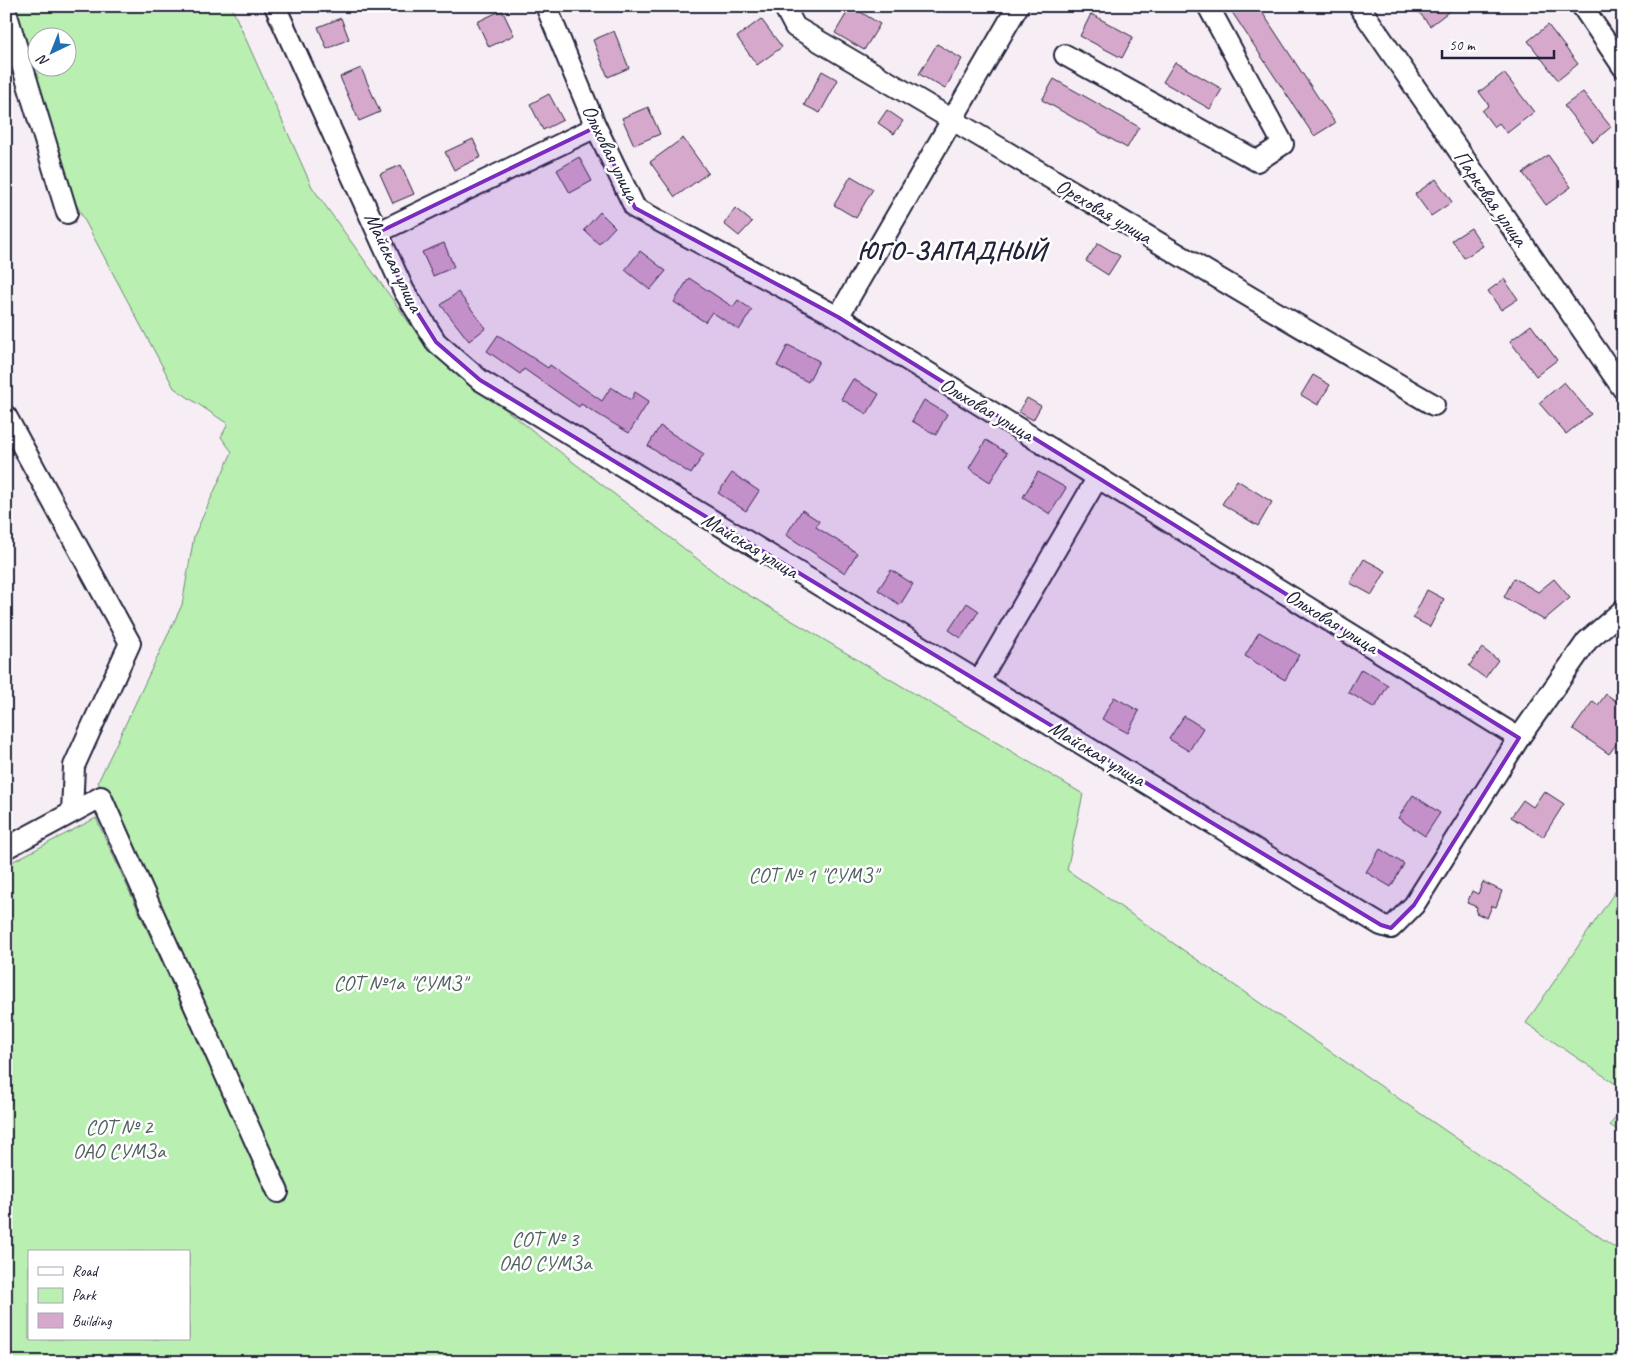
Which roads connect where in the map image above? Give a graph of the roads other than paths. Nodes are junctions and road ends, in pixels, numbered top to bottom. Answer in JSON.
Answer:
{"nodes":[{"id":1,"x":275,"y":6,"type":"edge"},
{"id":2,"x":546,"y":6,"type":"edge"},
{"id":3,"x":784,"y":6,"type":"edge"},
{"id":4,"x":1018,"y":6,"type":"edge"},
{"id":5,"x":1208,"y":6,"type":"edge"},
{"id":6,"x":1359,"y":6,"type":"edge"},
{"id":7,"x":1582,"y":6,"type":"edge"},
{"id":8,"x":6,"y":12,"type":"edge"},
{"id":9,"x":1065,"y":55,"type":"dead end"},
{"id":10,"x":1623,"y":67,"type":"edge"},
{"id":11,"x":953,"y":119,"type":"junction"},
{"id":12,"x":596,"y":127,"type":"junction"},
{"id":13,"x":67,"y":213,"type":"dead end"},
{"id":14,"x":379,"y":232,"type":"junction"},
{"id":15,"x":838,"y":317,"type":"junction"},
{"id":16,"x":1623,"y":389,"type":"edge"},
{"id":17,"x":1434,"y":405,"type":"dead end"},
{"id":18,"x":6,"y":416,"type":"edge"},
{"id":19,"x":1098,"y":477,"type":"junction"},
{"id":20,"x":1623,"y":610,"type":"edge"},
{"id":21,"x":979,"y":682,"type":"junction"},
{"id":22,"x":1519,"y":738,"type":"junction"},
{"id":23,"x":72,"y":812,"type":"junction"},
{"id":24,"x":6,"y":848,"type":"edge"},
{"id":25,"x":278,"y":1192,"type":"dead end"}],
"edges":[{"from":1,"to":14,"type":"street","name":"Майская улица"},
{"from":2,"to":12,"type":"street","name":"Ольховая улица"},
{"from":3,"to":11,"type":"street","name":"Ореховая улица"},
{"from":4,"to":11,"type":"street"},
{"from":5,"to":9,"type":"street"},
{"from":6,"to":16,"type":"street","name":"Парковая улица"},
{"from":7,"to":10,"type":"street"},
{"from":8,"to":13,"type":"street"},
{"from":11,"to":15,"type":"street"},
{"from":11,"to":17,"type":"street","name":"Ореховая улица"},
{"from":12,"to":14,"type":"street"},
{"from":12,"to":15,"type":"street","name":"Ольховая улица"},
{"from":14,"to":21,"type":"street","name":"Майская улица"},
{"from":15,"to":19,"type":"street","name":"Ольховая улица"},
{"from":18,"to":23,"type":"street"},
{"from":19,"to":21,"type":"street"},
{"from":19,"to":22,"type":"street","name":"Ольховая улица"},
{"from":20,"to":22,"type":"street"},
{"from":21,"to":22,"type":"street","name":"Майская улица"},
{"from":23,"to":24,"type":"street"},
{"from":23,"to":25,"type":"street"}]}
